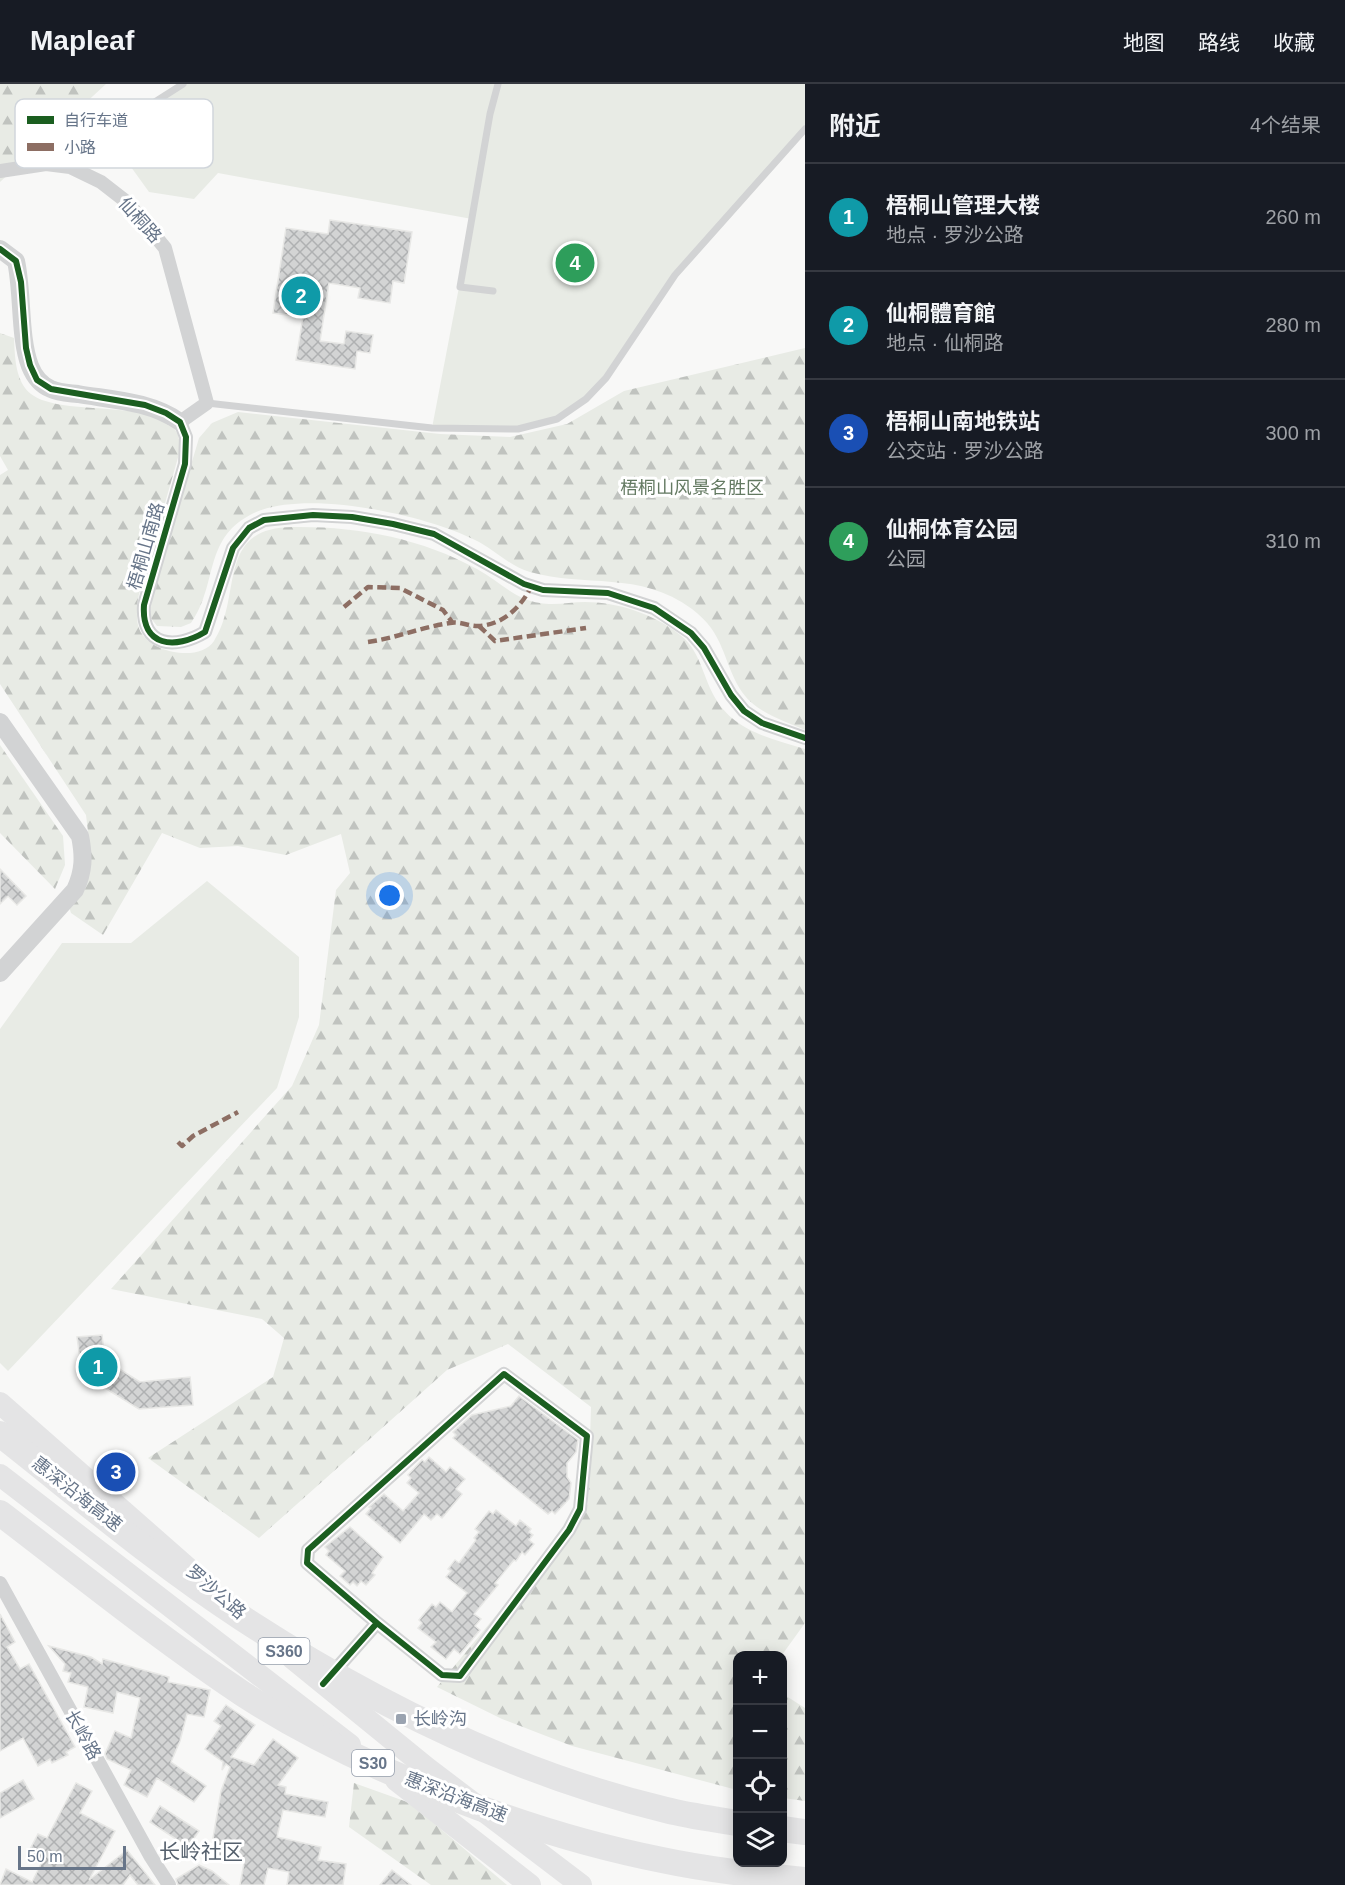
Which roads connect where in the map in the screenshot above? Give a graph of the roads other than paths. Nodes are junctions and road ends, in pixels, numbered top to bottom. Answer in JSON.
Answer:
{"nodes":[{"id":1,"x":183,"y":84,"type":"edge"},
{"id":2,"x":498,"y":84,"type":"edge"},
{"id":3,"x":159,"y":99,"type":"edge"},
{"id":4,"x":805,"y":129,"type":"edge"},
{"id":5,"x":20,"y":168,"type":"edge"},
{"id":6,"x":72,"y":168,"type":"edge"},
{"id":7,"x":0,"y":171,"type":"edge"},
{"id":8,"x":0,"y":249,"type":"edge"},
{"id":9,"x":493,"y":291,"type":"dead end"},
{"id":10,"x":207,"y":403,"type":"junction"},
{"id":11,"x":180,"y":422,"type":"junction"},
{"id":12,"x":0,"y":722,"type":"edge"},
{"id":13,"x":805,"y":738,"type":"edge"},
{"id":14,"x":0,"y":973,"type":"edge"},
{"id":15,"x":0,"y":1403,"type":"edge"},
{"id":16,"x":0,"y":1434,"type":"edge"},
{"id":17,"x":0,"y":1475,"type":"edge"},
{"id":18,"x":0,"y":1513,"type":"edge"},
{"id":19,"x":0,"y":1583,"type":"edge"},
{"id":20,"x":377,"y":1623,"type":"junction"},
{"id":21,"x":323,"y":1684,"type":"junction"},
{"id":22,"x":733,"y":1822,"type":"edge"},
{"id":23,"x":787,"y":1830,"type":"edge"},
{"id":24,"x":805,"y":1832,"type":"edge"},
{"id":25,"x":805,"y":1880,"type":"edge"},
{"id":26,"x":169,"y":1885,"type":"edge"},
{"id":27,"x":530,"y":1885,"type":"edge"},
{"id":28,"x":581,"y":1885,"type":"edge"}],
"edges":[{"from":1,"to":3,"type":"lane"},
{"from":2,"to":9,"type":"lane"},
{"from":4,"to":10,"type":"lane"},
{"from":5,"to":7,"type":"street","name":"仙桐路"},
{"from":6,"to":10,"type":"street","name":"仙桐路"},
{"from":8,"to":11,"type":"street"},
{"from":10,"to":11,"type":"street"},
{"from":11,"to":13,"type":"street","name":"梧桐山南路"},
{"from":12,"to":14,"type":"street"},
{"from":15,"to":21,"type":"main road","name":"罗沙公路","number":"S360"},
{"from":16,"to":22,"type":"highway","name":"惠深沿海高速"},
{"from":17,"to":27,"type":"main road","number":"S360"},
{"from":18,"to":25,"type":"highway","name":"惠深沿海高速","number":"S30"},
{"from":19,"to":26,"type":"street","name":"长岭路"},
{"from":20,"to":20,"type":"street"},
{"from":20,"to":21,"type":"street"},
{"from":21,"to":28,"type":"main road","name":"罗沙公路","number":"S360"},
{"from":23,"to":24,"type":"highway"}]}
